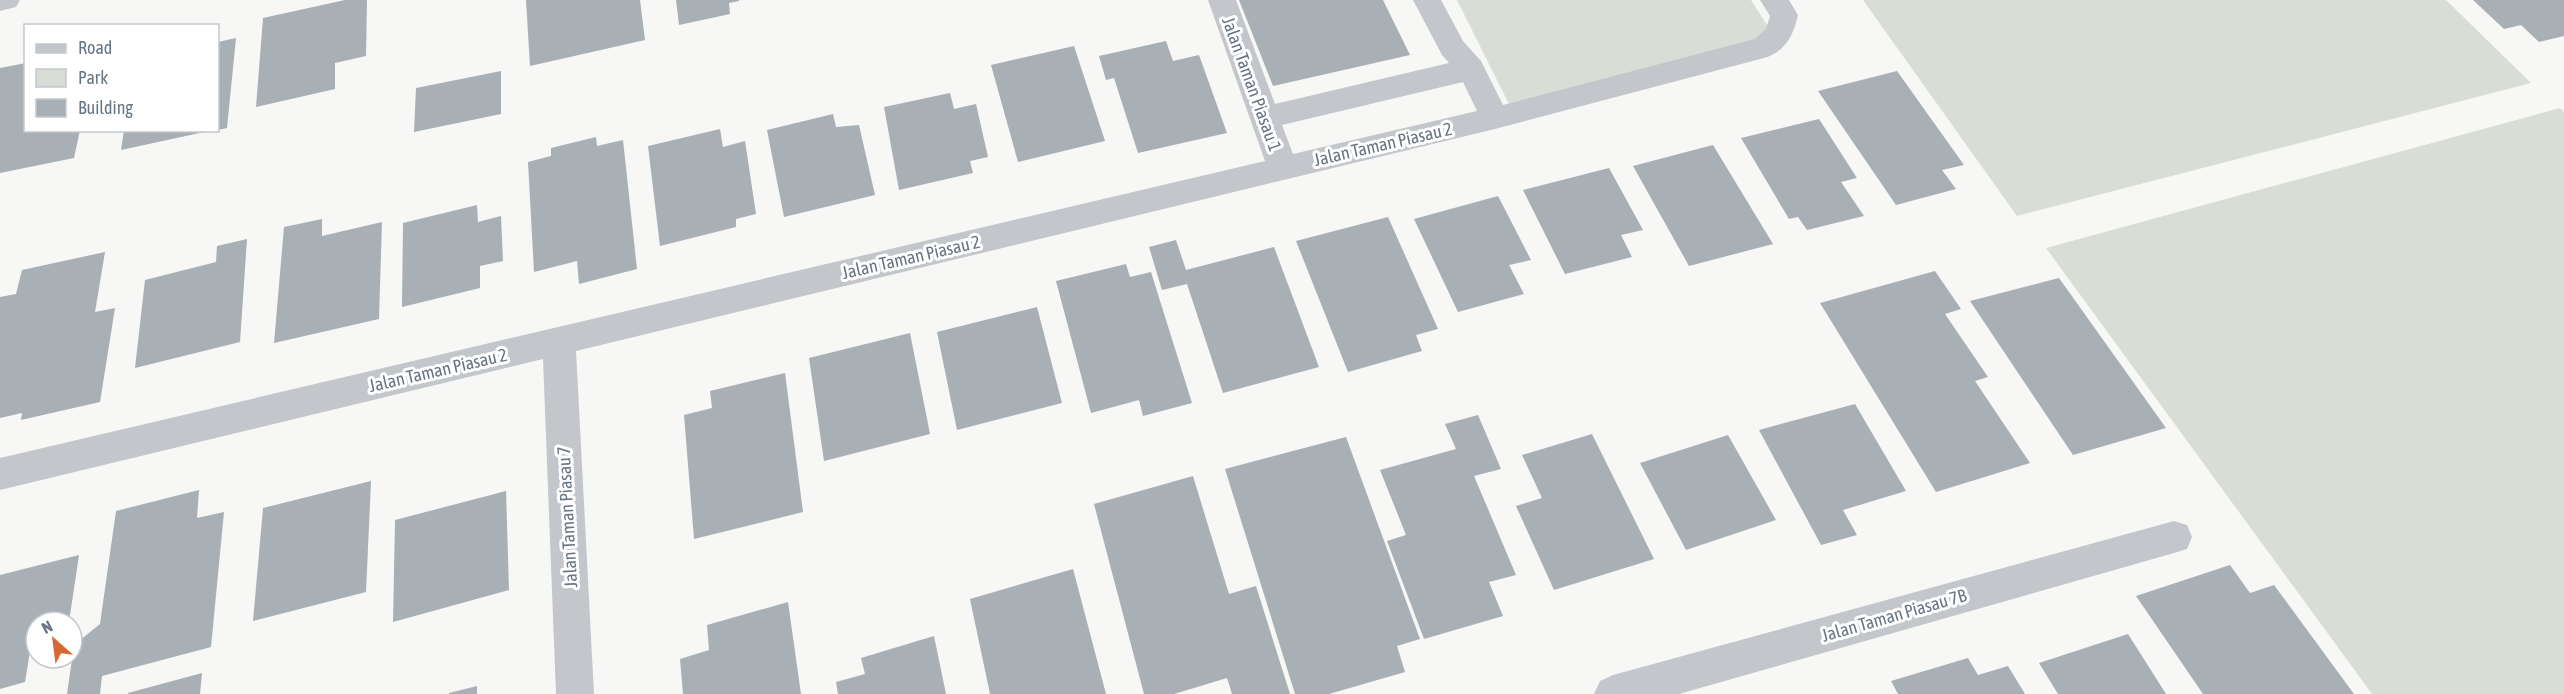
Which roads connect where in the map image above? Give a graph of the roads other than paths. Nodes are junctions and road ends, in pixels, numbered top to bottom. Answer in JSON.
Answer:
{"nodes":[{"id":1,"x":6,"y":0,"type":"edge"},
{"id":2,"x":1221,"y":0,"type":"edge"},
{"id":3,"x":1427,"y":0,"type":"edge"},
{"id":4,"x":1774,"y":0,"type":"edge"},
{"id":5,"x":0,"y":1,"type":"edge"},
{"id":6,"x":1471,"y":69,"type":"junction"},
{"id":7,"x":1265,"y":118,"type":"junction"},
{"id":8,"x":1495,"y":118,"type":"junction"},
{"id":9,"x":1283,"y":168,"type":"junction"},
{"id":10,"x":559,"y":341,"type":"junction"},
{"id":11,"x":0,"y":474,"type":"edge"},
{"id":12,"x":2174,"y":537,"type":"dead end"},
{"id":13,"x":575,"y":694,"type":"edge"},
{"id":14,"x":1613,"y":694,"type":"edge"}],
"edges":[{"from":1,"to":5,"type":"street"},
{"from":2,"to":7,"type":"street","name":"Jalan Taman Piasau 1"},
{"from":3,"to":6,"type":"street"},
{"from":4,"to":8,"type":"street","name":"Jalan Taman Piasau 2"},
{"from":6,"to":7,"type":"street"},
{"from":6,"to":8,"type":"street"},
{"from":7,"to":9,"type":"street","name":"Jalan Taman Piasau 1"},
{"from":8,"to":9,"type":"street","name":"Jalan Taman Piasau 2"},
{"from":9,"to":10,"type":"street","name":"Jalan Taman Piasau 2"},
{"from":10,"to":11,"type":"street","name":"Jalan Taman Piasau 2"},
{"from":10,"to":13,"type":"street","name":"Jalan Taman Piasau 7"},
{"from":12,"to":14,"type":"street","name":"Jalan Taman Piasau 7B"}]}
